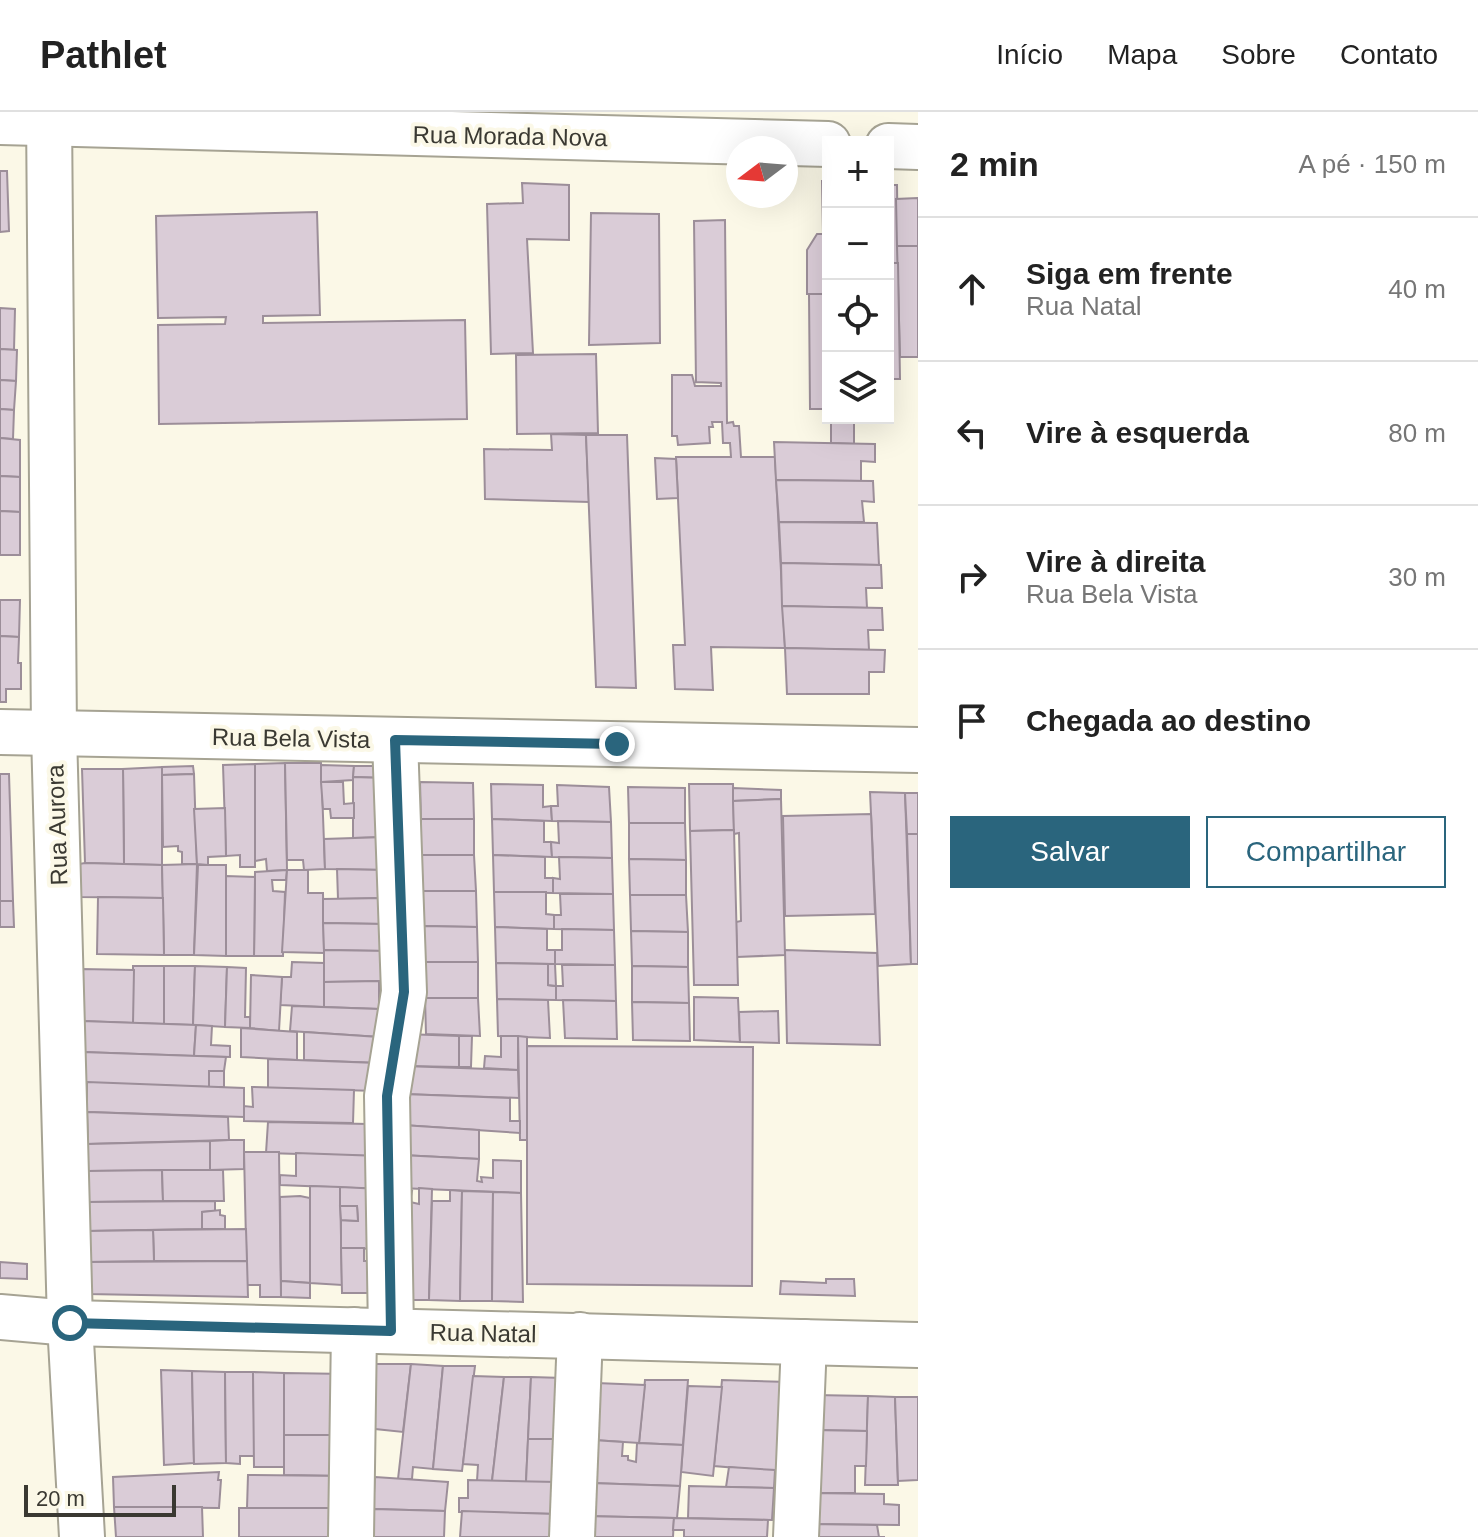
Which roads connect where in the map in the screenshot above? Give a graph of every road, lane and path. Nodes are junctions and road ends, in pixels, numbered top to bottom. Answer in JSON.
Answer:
{"nodes":[{"id":1,"x":49,"y":118,"type":"edge"},
{"id":2,"x":0,"y":122,"type":"edge"},
{"id":3,"x":330,"y":122,"type":"edge"},
{"id":4,"x":822,"y":144,"type":"edge"},
{"id":5,"x":894,"y":146,"type":"edge"},
{"id":6,"x":918,"y":147,"type":"edge"},
{"id":7,"x":0,"y":732,"type":"edge"},
{"id":8,"x":54,"y":733,"type":"junction"},
{"id":9,"x":395,"y":740,"type":"junction"},
{"id":10,"x":918,"y":750,"type":"edge"},
{"id":11,"x":0,"y":1317,"type":"edge"},
{"id":12,"x":70,"y":1323,"type":"junction"},
{"id":13,"x":372,"y":1330,"type":"junction"},
{"id":14,"x":580,"y":1335,"type":"junction"},
{"id":15,"x":804,"y":1342,"type":"junction"},
{"id":16,"x":918,"y":1345,"type":"edge"},
{"id":17,"x":82,"y":1537,"type":"edge"},
{"id":18,"x":351,"y":1537,"type":"edge"},
{"id":19,"x":572,"y":1537,"type":"edge"},
{"id":20,"x":796,"y":1537,"type":"edge"}],
"edges":[{"from":1,"to":2,"type":"street","name":"Rua Morada Nova"},
{"from":1,"to":3,"type":"street","name":"Rua Morada Nova"},
{"from":1,"to":8,"type":"street","name":"Rua Aurora"},
{"from":3,"to":4,"type":"street","name":"Rua Morada Nova"},
{"from":5,"to":6,"type":"street"},
{"from":7,"to":8,"type":"street","name":"Rua Bela Vista"},
{"from":8,"to":9,"type":"street","name":"Rua Bela Vista"},
{"from":8,"to":12,"type":"street","name":"Rua Aurora"},
{"from":9,"to":10,"type":"street","name":"Rua Bela Vista"},
{"from":9,"to":13,"type":"street"},
{"from":11,"to":12,"type":"street","name":"Rua Natal"},
{"from":12,"to":13,"type":"street","name":"Rua Natal"},
{"from":12,"to":17,"type":"street","name":"Rua Aurora"},
{"from":13,"to":14,"type":"street","name":"Rua Natal"},
{"from":13,"to":18,"type":"street"},
{"from":14,"to":15,"type":"street","name":"Rua Natal"},
{"from":14,"to":19,"type":"street"},
{"from":15,"to":16,"type":"street","name":"Rua Natal"},
{"from":15,"to":20,"type":"street"}]}
